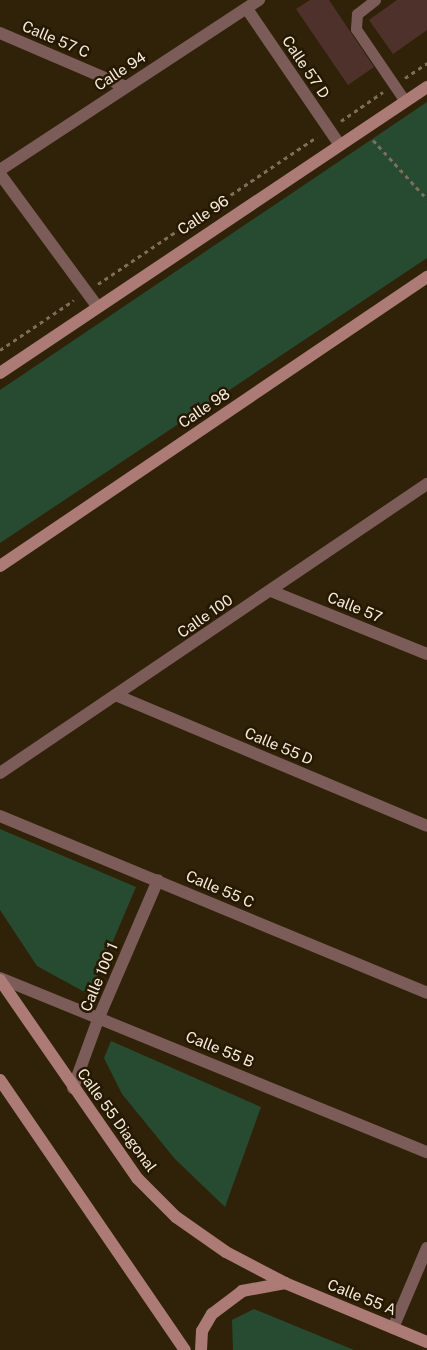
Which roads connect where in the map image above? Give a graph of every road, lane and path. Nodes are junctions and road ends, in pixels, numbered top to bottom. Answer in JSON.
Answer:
{"nodes":[{"id":1,"x":259,"y":0,"type":"edge"},
{"id":2,"x":375,"y":0,"type":"edge"},
{"id":3,"x":247,"y":9,"type":"junction"},
{"id":4,"x":0,"y":33,"type":"edge"},
{"id":5,"x":427,"y":63,"type":"edge"},
{"id":6,"x":394,"y":85,"type":"junction"},
{"id":7,"x":126,"y":87,"type":"junction"},
{"id":8,"x":427,"y":87,"type":"edge"},
{"id":9,"x":406,"y":101,"type":"junction"},
{"id":10,"x":363,"y":128,"type":"junction"},
{"id":11,"x":329,"y":129,"type":"junction"},
{"id":12,"x":339,"y":144,"type":"junction"},
{"id":13,"x":0,"y":172,"type":"edge"},
{"id":14,"x":427,"y":199,"type":"edge"},
{"id":15,"x":427,"y":277,"type":"edge"},
{"id":16,"x":87,"y":292,"type":"junction"},
{"id":17,"x":97,"y":306,"type":"junction"},
{"id":18,"x":0,"y":350,"type":"edge"},
{"id":19,"x":0,"y":373,"type":"edge"},
{"id":20,"x":427,"y":484,"type":"edge"},
{"id":21,"x":414,"y":492,"type":"junction"},
{"id":22,"x":427,"y":498,"type":"edge"},
{"id":23,"x":0,"y":566,"type":"edge"},
{"id":24,"x":271,"y":591,"type":"junction"},
{"id":25,"x":427,"y":654,"type":"edge"},
{"id":26,"x":118,"y":696,"type":"junction"},
{"id":27,"x":0,"y":773,"type":"edge"},
{"id":28,"x":0,"y":816,"type":"edge"},
{"id":29,"x":427,"y":826,"type":"edge"},
{"id":30,"x":158,"y":880,"type":"junction"},
{"id":31,"x":0,"y":979,"type":"edge"},
{"id":32,"x":427,"y":993,"type":"edge"},
{"id":33,"x":99,"y":1017,"type":"junction"},
{"id":34,"x":0,"y":1080,"type":"edge"},
{"id":35,"x":73,"y":1088,"type":"junction"},
{"id":36,"x":427,"y":1152,"type":"edge"},
{"id":37,"x":427,"y":1248,"type":"edge"},
{"id":38,"x":285,"y":1283,"type":"junction"},
{"id":39,"x":393,"y":1328,"type":"junction"},
{"id":40,"x":427,"y":1342,"type":"edge"},
{"id":41,"x":185,"y":1350,"type":"edge"},
{"id":42,"x":201,"y":1350,"type":"edge"}],
"edges":[{"from":1,"to":3,"type":"street","name":"Calle 94"},
{"from":2,"to":6,"type":"lane"},
{"from":3,"to":7,"type":"street","name":"Calle 94"},
{"from":3,"to":11,"type":"street","name":"Calle 57 D"},
{"from":4,"to":7,"type":"street","name":"Calle 57 C"},
{"from":5,"to":6,"type":"path"},
{"from":6,"to":9,"type":"lane"},
{"from":6,"to":11,"type":"path"},
{"from":7,"to":13,"type":"street","name":"Calle 94"},
{"from":8,"to":9,"type":"main road","name":"Calle 96"},
{"from":9,"to":10,"type":"main road","name":"Calle 96"},
{"from":10,"to":12,"type":"main road","name":"Calle 96"},
{"from":10,"to":14,"type":"path"},
{"from":11,"to":12,"type":"street","name":"Calle 57 D"},
{"from":11,"to":16,"type":"path"},
{"from":12,"to":17,"type":"main road","name":"Calle 96"},
{"from":13,"to":16,"type":"street"},
{"from":15,"to":23,"type":"main road","name":"Calle 98"},
{"from":16,"to":17,"type":"street"},
{"from":16,"to":18,"type":"path"},
{"from":17,"to":19,"type":"main road","name":"Calle 96"},
{"from":20,"to":21,"type":"street","name":"Calle 100"},
{"from":21,"to":22,"type":"street"},
{"from":21,"to":24,"type":"street","name":"Calle 100"},
{"from":24,"to":25,"type":"street","name":"Calle 57"},
{"from":24,"to":26,"type":"street","name":"Calle 100"},
{"from":26,"to":27,"type":"street","name":"Calle 100"},
{"from":26,"to":29,"type":"street","name":"Calle 55 D"},
{"from":28,"to":30,"type":"street","name":"Calle 55 C"},
{"from":30,"to":32,"type":"street","name":"Calle 55 C"},
{"from":30,"to":33,"type":"street","name":"Calle 100 1"},
{"from":31,"to":33,"type":"street","name":"Calle 55 B"},
{"from":31,"to":35,"type":"main road","name":"Calle 55 Diagonal"},
{"from":33,"to":35,"type":"street","name":"Calle 100 1"},
{"from":33,"to":36,"type":"street","name":"Calle 55 B"},
{"from":34,"to":41,"type":"main road"},
{"from":35,"to":38,"type":"main road","name":"Calle 55 Diagonal"},
{"from":37,"to":39,"type":"street"},
{"from":38,"to":39,"type":"main road","name":"Calle 55 A"},
{"from":38,"to":42,"type":"main road"},
{"from":39,"to":40,"type":"main road","name":"Calle 55 A"}]}
